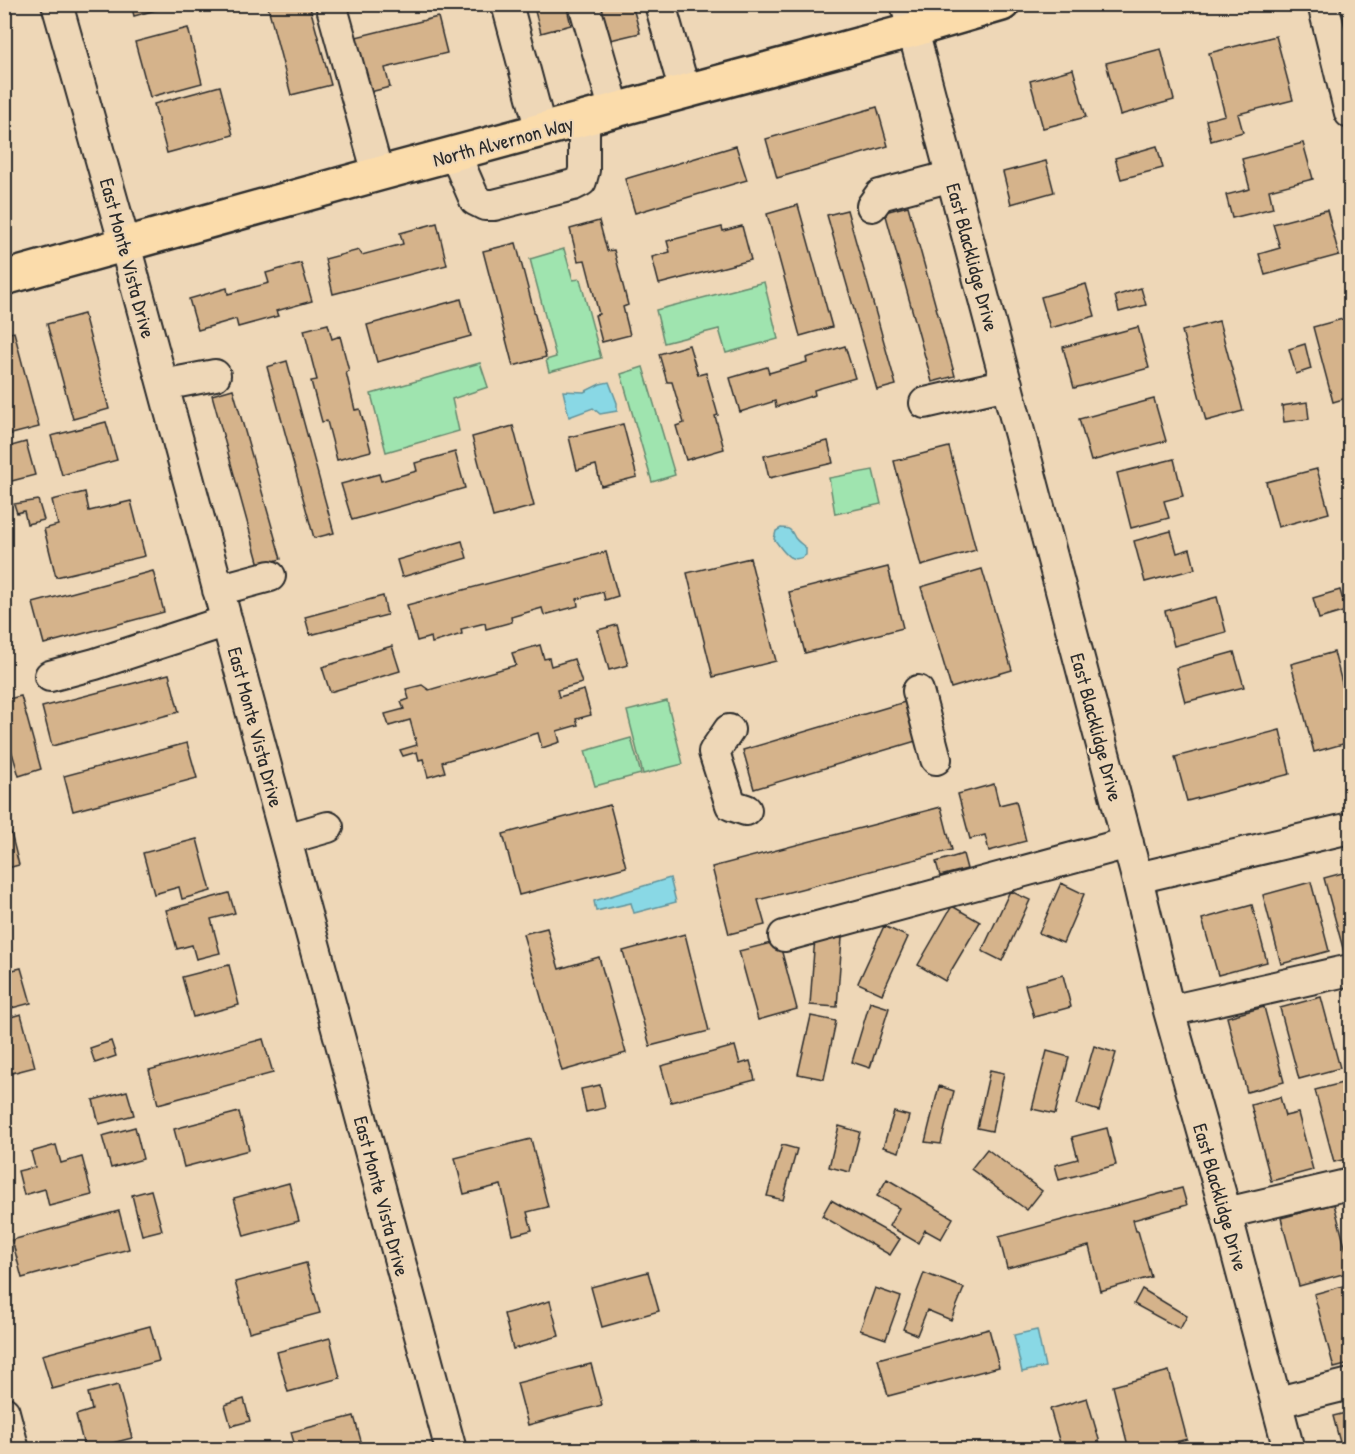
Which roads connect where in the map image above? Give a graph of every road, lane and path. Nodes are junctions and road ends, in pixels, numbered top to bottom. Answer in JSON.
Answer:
{"nodes":[{"id":1,"x":57,"y":4,"type":"edge"},
{"id":2,"x":331,"y":4,"type":"edge"},
{"id":3,"x":507,"y":4,"type":"edge"},
{"id":4,"x":584,"y":4,"type":"edge"},
{"id":5,"x":660,"y":4,"type":"edge"},
{"id":6,"x":1323,"y":4,"type":"edge"},
{"id":7,"x":997,"y":5,"type":"edge"},
{"id":8,"x":909,"y":17,"type":"edge"},
{"id":9,"x":685,"y":92,"type":"junction"},
{"id":10,"x":1348,"y":96,"type":"edge"},
{"id":11,"x":615,"y":111,"type":"junction"},
{"id":12,"x":584,"y":119,"type":"junction"},
{"id":13,"x":541,"y":131,"type":"junction"},
{"id":14,"x":454,"y":154,"type":"junction"},
{"id":15,"x":378,"y":174,"type":"junction"},
{"id":16,"x":952,"y":176,"type":"junction"},
{"id":17,"x":872,"y":206,"type":"dead end"},
{"id":18,"x":125,"y":244,"type":"junction"},
{"id":19,"x":4,"y":278,"type":"edge"},
{"id":20,"x":215,"y":375,"type":"dead end"},
{"id":21,"x":1007,"y":384,"type":"junction"},
{"id":22,"x":163,"y":385,"type":"junction"},
{"id":23,"x":924,"y":403,"type":"dead end"},
{"id":24,"x":270,"y":576,"type":"dead end"},
{"id":25,"x":218,"y":590,"type":"junction"},
{"id":26,"x":227,"y":621,"type":"junction"},
{"id":27,"x":50,"y":676,"type":"dead end"},
{"id":28,"x":918,"y":692,"type":"dead end"},
{"id":29,"x":729,"y":730,"type":"dead end"},
{"id":30,"x":936,"y":759,"type":"dead end"},
{"id":31,"x":746,"y":810,"type":"dead end"},
{"id":32,"x":328,"y":828,"type":"dead end"},
{"id":33,"x":1350,"y":828,"type":"edge"},
{"id":34,"x":286,"y":839,"type":"junction"},
{"id":35,"x":1128,"y":843,"type":"junction"},
{"id":36,"x":1137,"y":878,"type":"junction"},
{"id":37,"x":784,"y":936,"type":"dead end"},
{"id":38,"x":1350,"y":970,"type":"edge"},
{"id":39,"x":1169,"y":1011,"type":"junction"},
{"id":40,"x":1350,"y":1184,"type":"edge"},
{"id":41,"x":1226,"y":1213,"type":"junction"},
{"id":42,"x":1350,"y":1384,"type":"edge"},
{"id":43,"x":1278,"y":1402,"type":"junction"},
{"id":44,"x":4,"y":1412,"type":"edge"},
{"id":45,"x":14,"y":1449,"type":"edge"},
{"id":46,"x":451,"y":1449,"type":"edge"},
{"id":47,"x":1289,"y":1449,"type":"edge"}],
"edges":[{"from":1,"to":18,"type":"street","name":"East Monte Vista Drive"},
{"from":2,"to":15,"type":"street"},
{"from":3,"to":13,"type":"street"},
{"from":4,"to":11,"type":"street"},
{"from":5,"to":9,"type":"street"},
{"from":6,"to":10,"type":"street"},
{"from":7,"to":8,"type":"main road","name":"North Alvernon Way"},
{"from":8,"to":9,"type":"main road","name":"North Alvernon Way"},
{"from":8,"to":16,"type":"street","name":"East Blacklidge Drive"},
{"from":9,"to":11,"type":"main road","name":"North Alvernon Way"},
{"from":11,"to":12,"type":"main road","name":"North Alvernon Way"},
{"from":12,"to":13,"type":"main road","name":"North Alvernon Way"},
{"from":12,"to":14,"type":"street"},
{"from":13,"to":14,"type":"main road","name":"North Alvernon Way"},
{"from":14,"to":15,"type":"main road","name":"North Alvernon Way"},
{"from":15,"to":18,"type":"main road","name":"North Alvernon Way"},
{"from":16,"to":17,"type":"street"},
{"from":16,"to":21,"type":"street","name":"East Blacklidge Drive"},
{"from":18,"to":19,"type":"main road","name":"North Alvernon Way"},
{"from":18,"to":22,"type":"street","name":"East Monte Vista Drive"},
{"from":20,"to":22,"type":"street"},
{"from":21,"to":23,"type":"street"},
{"from":21,"to":35,"type":"street","name":"East Blacklidge Drive"},
{"from":22,"to":25,"type":"street","name":"East Monte Vista Drive"},
{"from":24,"to":25,"type":"street"},
{"from":25,"to":26,"type":"street","name":"East Monte Vista Drive"},
{"from":26,"to":27,"type":"street"},
{"from":26,"to":34,"type":"street","name":"East Monte Vista Drive"},
{"from":28,"to":30,"type":"street"},
{"from":29,"to":31,"type":"street"},
{"from":32,"to":34,"type":"street"},
{"from":33,"to":36,"type":"street"},
{"from":34,"to":46,"type":"street","name":"East Monte Vista Drive"},
{"from":35,"to":36,"type":"street","name":"East Blacklidge Drive"},
{"from":35,"to":37,"type":"street"},
{"from":36,"to":39,"type":"street","name":"East Blacklidge Drive"},
{"from":38,"to":39,"type":"street"},
{"from":39,"to":41,"type":"street","name":"East Blacklidge Drive"},
{"from":40,"to":41,"type":"street"},
{"from":41,"to":43,"type":"street","name":"East Blacklidge Drive"},
{"from":42,"to":43,"type":"street"},
{"from":43,"to":47,"type":"street","name":"East Blacklidge Drive"},
{"from":44,"to":45,"type":"street"}]}
